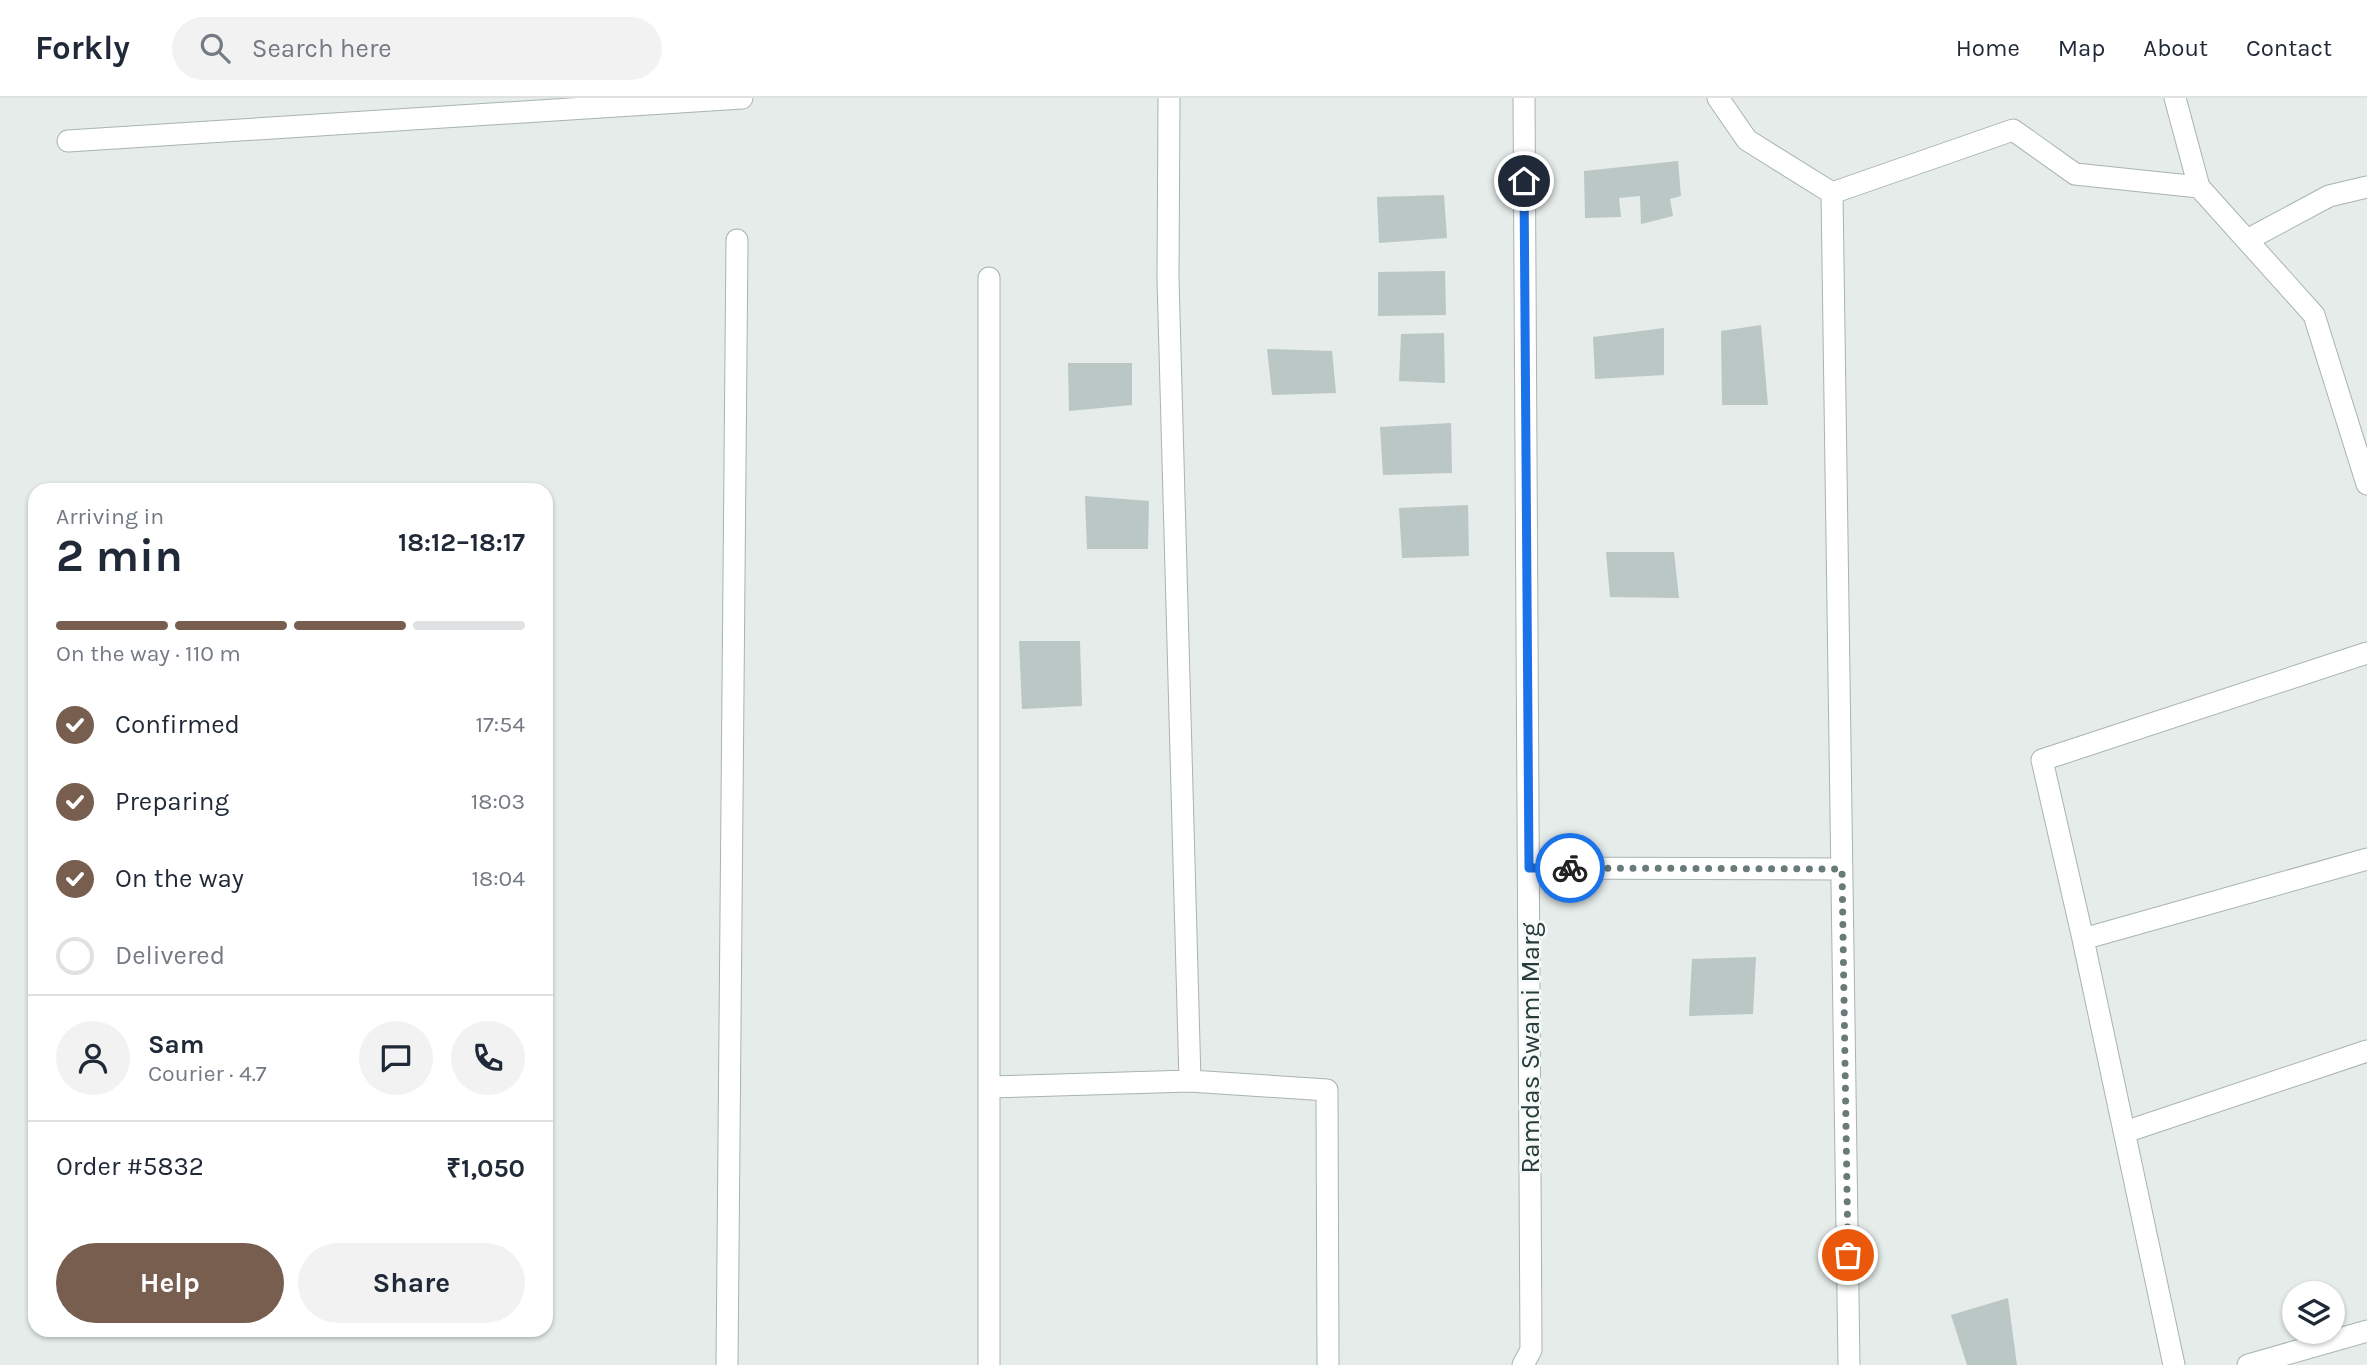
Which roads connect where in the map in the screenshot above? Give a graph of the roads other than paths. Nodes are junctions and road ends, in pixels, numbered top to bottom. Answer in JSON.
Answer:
{"nodes":[{"id":1,"x":742,"y":98,"type":"edge"},
{"id":2,"x":1169,"y":98,"type":"edge"},
{"id":3,"x":1524,"y":98,"type":"edge"},
{"id":4,"x":1718,"y":98,"type":"edge"},
{"id":5,"x":2175,"y":98,"type":"edge"},
{"id":6,"x":68,"y":141,"type":"dead end"},
{"id":7,"x":2199,"y":187,"type":"junction"},
{"id":8,"x":2367,"y":187,"type":"edge"},
{"id":9,"x":1832,"y":193,"type":"junction"},
{"id":10,"x":737,"y":240,"type":"dead end"},
{"id":11,"x":2247,"y":240,"type":"junction"},
{"id":12,"x":989,"y":278,"type":"dead end"},
{"id":13,"x":2367,"y":484,"type":"edge"},
{"id":14,"x":2367,"y":653,"type":"edge"},
{"id":15,"x":2367,"y":859,"type":"edge"},
{"id":16,"x":1529,"y":868,"type":"junction"},
{"id":17,"x":1842,"y":869,"type":"junction"},
{"id":18,"x":2083,"y":939,"type":"junction"},
{"id":19,"x":2367,"y":1051,"type":"edge"},
{"id":20,"x":1190,"y":1081,"type":"junction"},
{"id":21,"x":989,"y":1087,"type":"junction"},
{"id":22,"x":2125,"y":1132,"type":"junction"},
{"id":23,"x":2367,"y":1331,"type":"edge"},
{"id":24,"x":727,"y":1365,"type":"edge"},
{"id":25,"x":989,"y":1365,"type":"edge"},
{"id":26,"x":1328,"y":1365,"type":"edge"},
{"id":27,"x":1523,"y":1365,"type":"edge"},
{"id":28,"x":1849,"y":1365,"type":"edge"},
{"id":29,"x":2174,"y":1365,"type":"edge"},
{"id":30,"x":2248,"y":1365,"type":"edge"}],
"edges":[{"from":1,"to":6,"type":"street"},
{"from":2,"to":20,"type":"street"},
{"from":3,"to":16,"type":"street","name":"Ramdas Swami Marg"},
{"from":4,"to":9,"type":"street"},
{"from":5,"to":7,"type":"street"},
{"from":7,"to":9,"type":"street"},
{"from":7,"to":11,"type":"street"},
{"from":8,"to":11,"type":"street"},
{"from":9,"to":17,"type":"street"},
{"from":10,"to":24,"type":"street"},
{"from":11,"to":13,"type":"street"},
{"from":12,"to":21,"type":"street"},
{"from":14,"to":18,"type":"street"},
{"from":15,"to":18,"type":"street"},
{"from":16,"to":17,"type":"street"},
{"from":16,"to":27,"type":"street","name":"Ramdas Swami Marg"},
{"from":17,"to":28,"type":"street"},
{"from":18,"to":22,"type":"street"},
{"from":19,"to":22,"type":"street"},
{"from":20,"to":21,"type":"street"},
{"from":20,"to":26,"type":"street"},
{"from":21,"to":25,"type":"street"},
{"from":22,"to":29,"type":"street"},
{"from":23,"to":30,"type":"street"}]}
